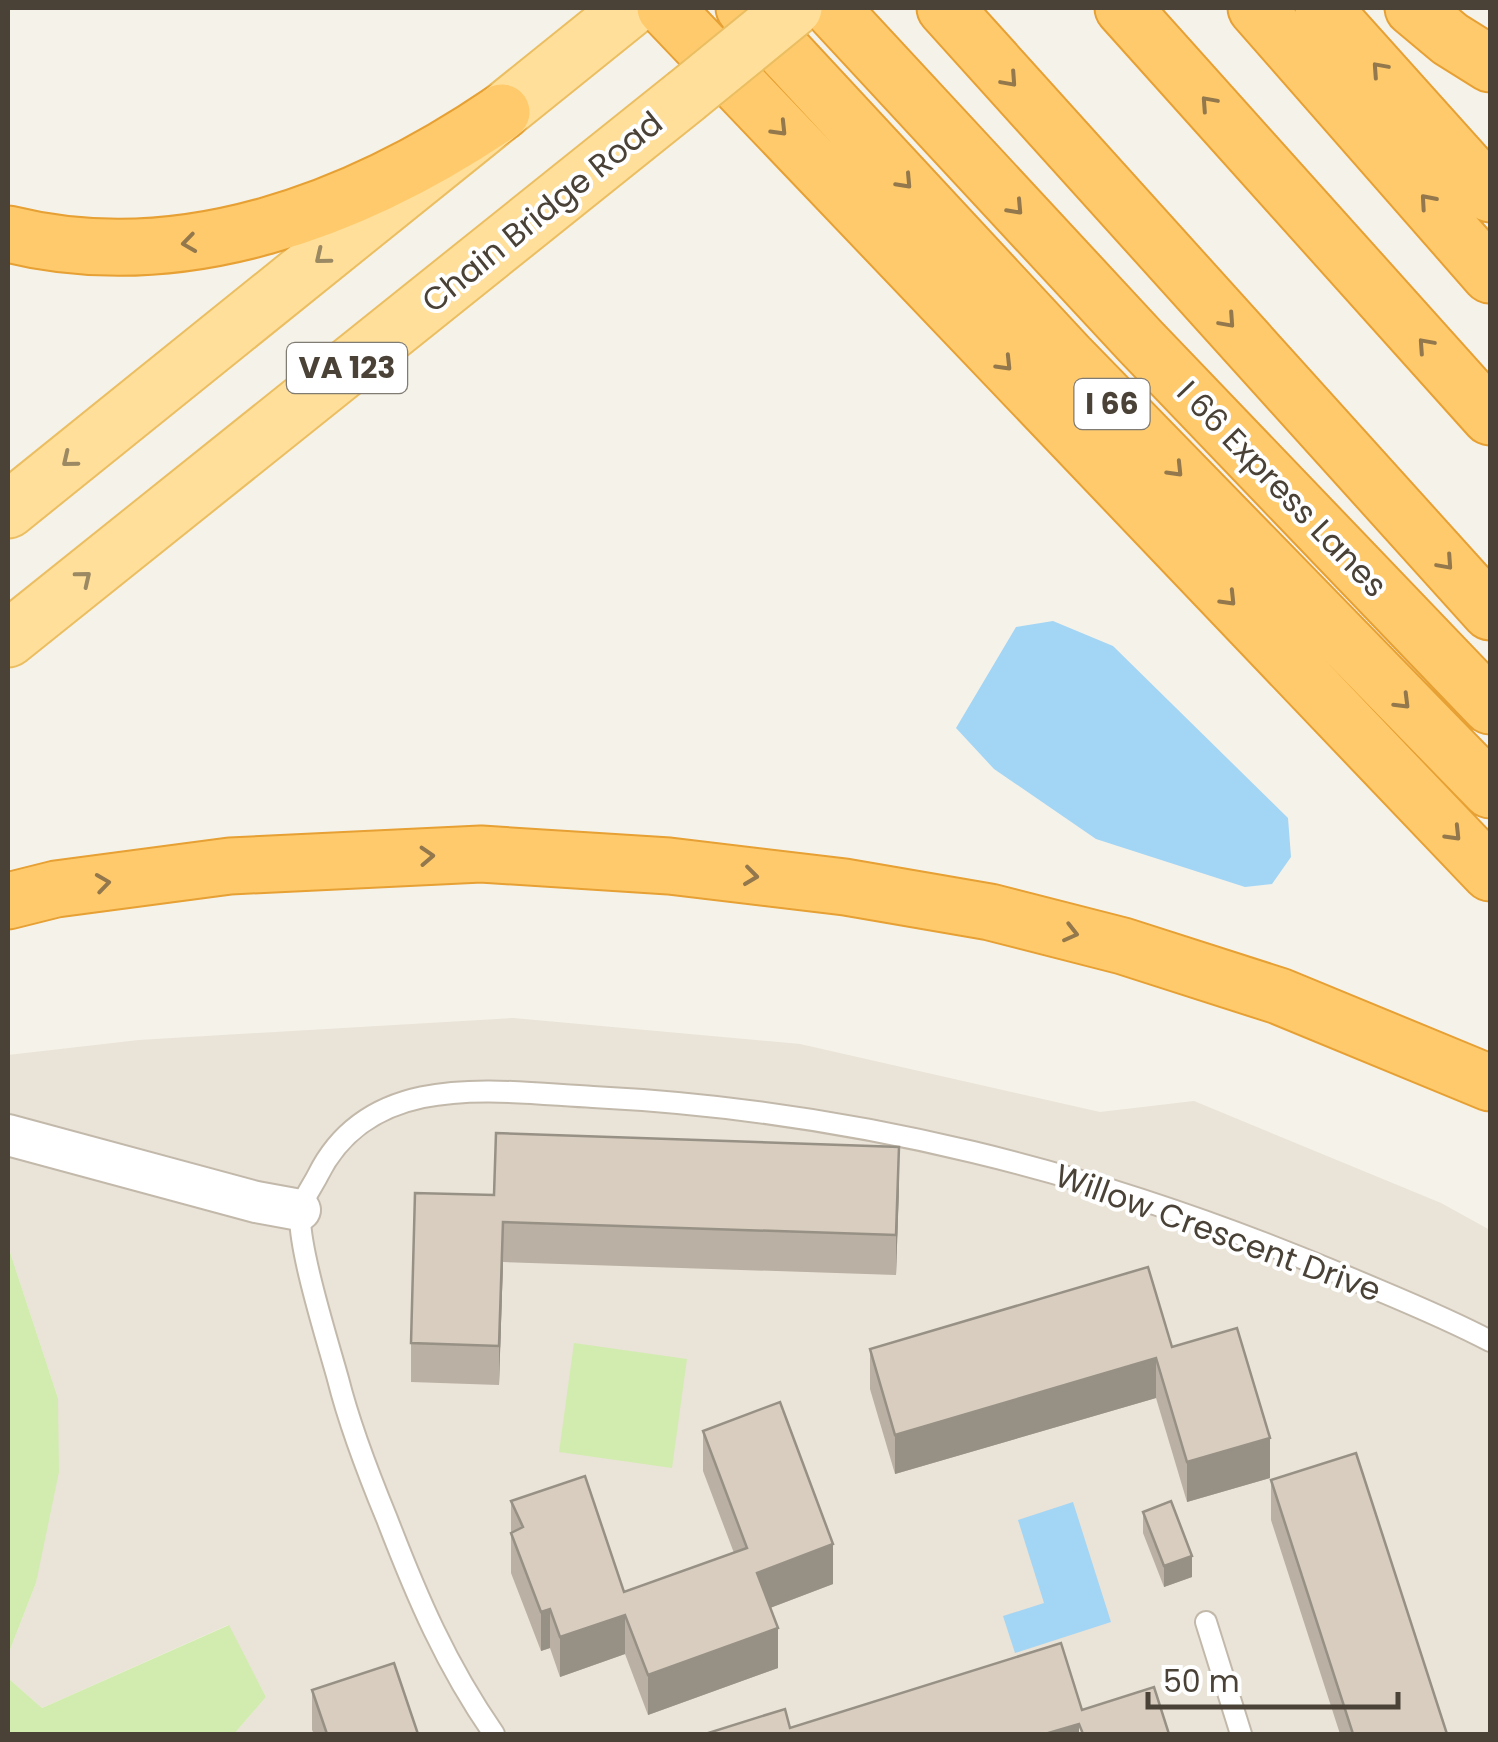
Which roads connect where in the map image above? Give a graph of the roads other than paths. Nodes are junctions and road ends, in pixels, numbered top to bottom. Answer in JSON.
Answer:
{"nodes":[{"id":1,"x":744,"y":8,"type":"edge"},
{"id":2,"x":794,"y":8,"type":"edge"},
{"id":3,"x":831,"y":8,"type":"edge"},
{"id":4,"x":945,"y":8,"type":"edge"},
{"id":5,"x":1123,"y":8,"type":"edge"},
{"id":6,"x":1256,"y":8,"type":"edge"},
{"id":7,"x":1323,"y":8,"type":"edge"},
{"id":8,"x":1413,"y":8,"type":"edge"},
{"id":9,"x":637,"y":12,"type":"edge"},
{"id":10,"x":1490,"y":64,"type":"edge"},
{"id":11,"x":502,"y":112,"type":"junction"},
{"id":12,"x":1490,"y":194,"type":"edge"},
{"id":13,"x":8,"y":234,"type":"edge"},
{"id":14,"x":1490,"y":275,"type":"edge"},
{"id":15,"x":1490,"y":417,"type":"edge"},
{"id":16,"x":8,"y":510,"type":"edge"},
{"id":17,"x":1490,"y":612,"type":"edge"},
{"id":18,"x":8,"y":639,"type":"edge"},
{"id":19,"x":1490,"y":706,"type":"edge"},
{"id":20,"x":1490,"y":790,"type":"edge"},
{"id":21,"x":1490,"y":873,"type":"edge"},
{"id":22,"x":8,"y":901,"type":"edge"},
{"id":23,"x":1490,"y":1083,"type":"edge"},
{"id":24,"x":8,"y":1135,"type":"edge"},
{"id":25,"x":300,"y":1210,"type":"junction"},
{"id":26,"x":1490,"y":1341,"type":"edge"},
{"id":27,"x":1206,"y":1622,"type":"dead end"},
{"id":28,"x":494,"y":1734,"type":"edge"},
{"id":29,"x":1240,"y":1734,"type":"edge"}],
"edges":[{"from":1,"to":20,"type":"highway","number":"I 66","one_way":true},
{"from":18,"to":2,"type":"main road","name":"Chain Bridge Road","number":"VA 123","one_way":true,"bridge":true},
{"from":3,"to":19,"type":"highway","name":"I 66 Express Lanes","one_way":true},
{"from":4,"to":17,"type":"highway","one_way":true},
{"from":15,"to":5,"type":"highway","one_way":true},
{"from":14,"to":6,"type":"highway","one_way":true},
{"from":12,"to":7,"type":"highway","one_way":true},
{"from":8,"to":10,"type":"highway"},
{"from":9,"to":11,"type":"main road","number":"VA 123"},
{"from":9,"to":21,"type":"highway","one_way":true},
{"from":11,"to":13,"type":"highway","one_way":true},
{"from":11,"to":16,"type":"main road","number":"VA 123","one_way":true},
{"from":22,"to":23,"type":"highway","one_way":true},
{"from":24,"to":25,"type":"street"},
{"from":25,"to":26,"type":"lane","name":"Willow Crescent Drive"},
{"from":25,"to":28,"type":"lane"},
{"from":27,"to":29,"type":"lane"}]}
